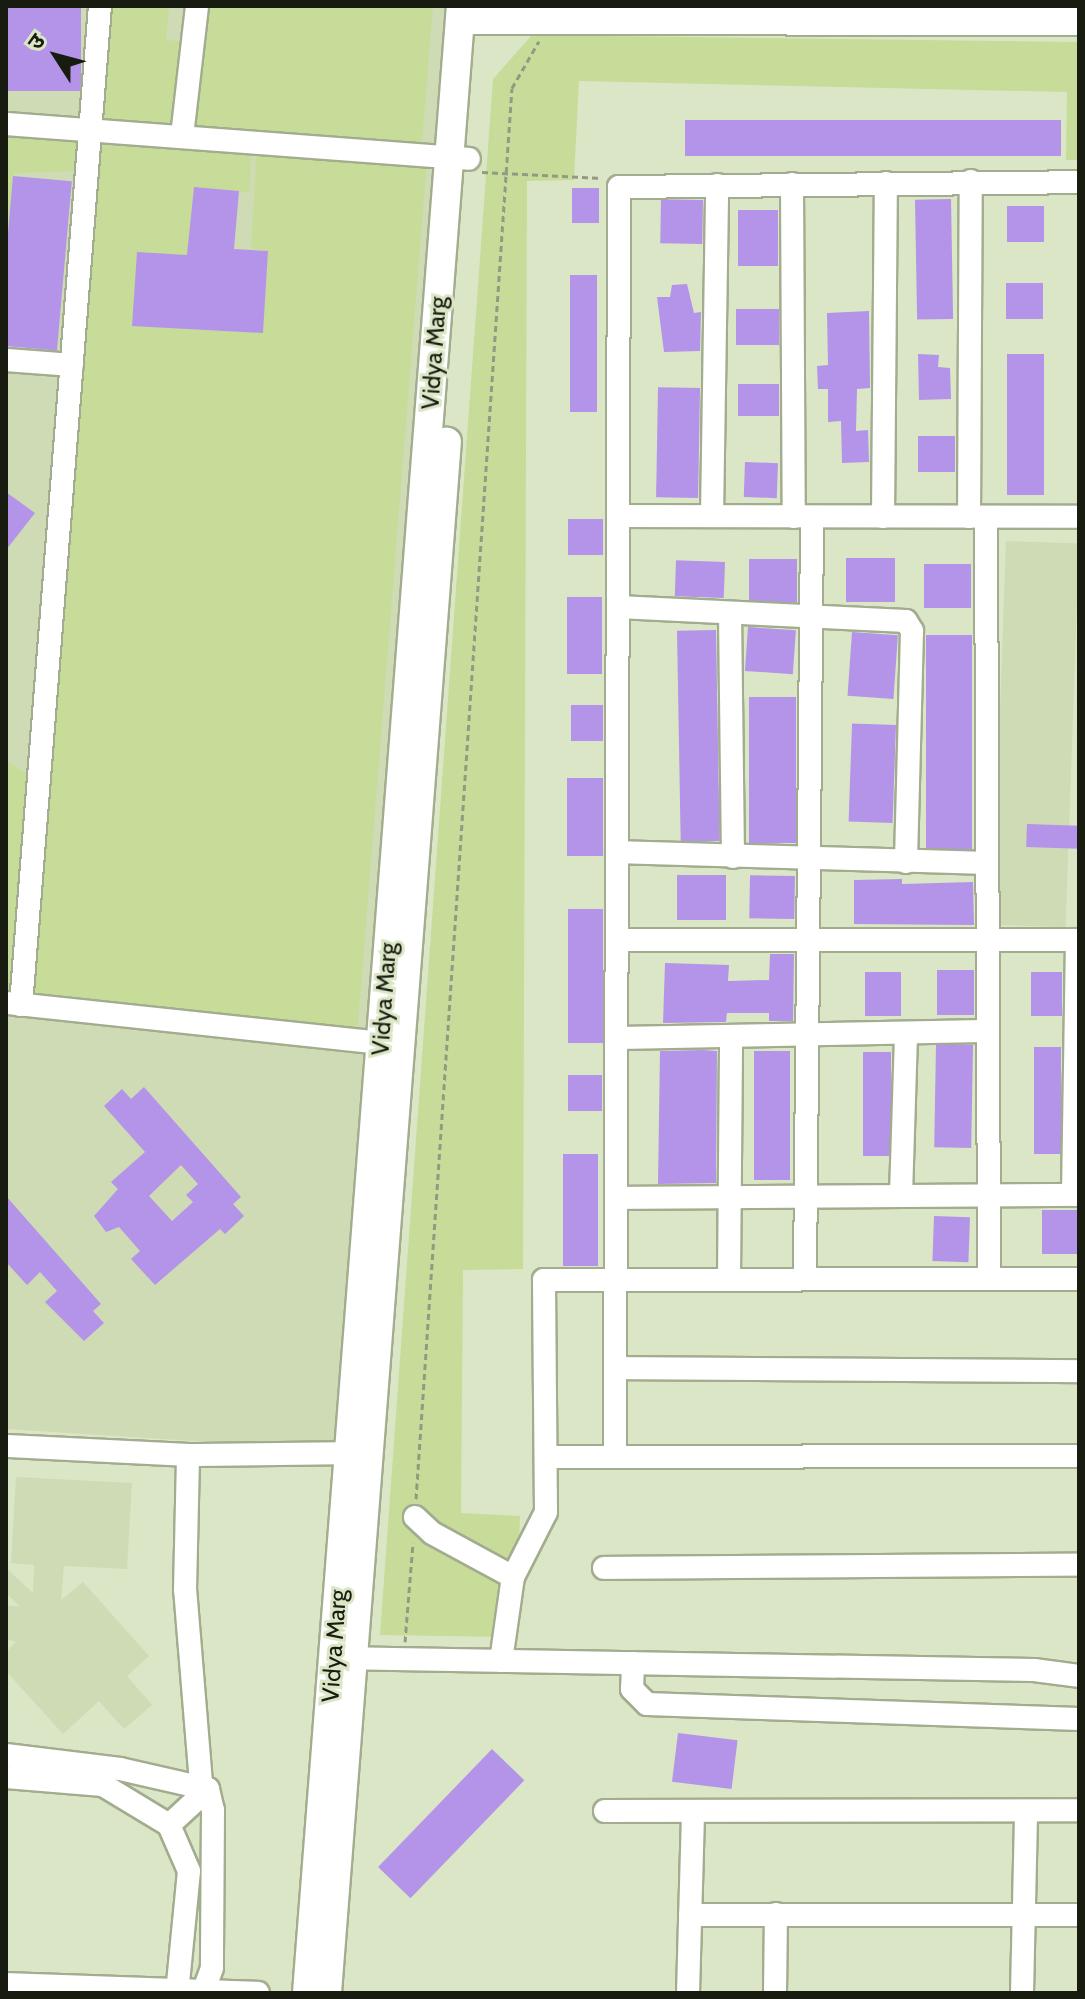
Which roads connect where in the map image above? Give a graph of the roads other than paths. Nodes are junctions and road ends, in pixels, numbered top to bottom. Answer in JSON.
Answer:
{"nodes":[{"id":1,"x":100,"y":6,"type":"edge"},
{"id":2,"x":197,"y":6,"type":"edge"},
{"id":3,"x":470,"y":13,"type":"edge"},
{"id":4,"x":1079,"y":21,"type":"edge"},
{"id":5,"x":6,"y":124,"type":"edge"},
{"id":6,"x":88,"y":128,"type":"junction"},
{"id":7,"x":182,"y":136,"type":"junction"},
{"id":8,"x":462,"y":163,"type":"junction"},
{"id":9,"x":971,"y":181,"type":"junction"},
{"id":10,"x":1079,"y":182,"type":"edge"},
{"id":11,"x":886,"y":183,"type":"junction"},
{"id":12,"x":792,"y":184,"type":"junction"},
{"id":13,"x":717,"y":185,"type":"junction"},
{"id":14,"x":6,"y":360,"type":"edge"},
{"id":15,"x":72,"y":365,"type":"junction"},
{"id":16,"x":618,"y":516,"type":"junction"},
{"id":17,"x":712,"y":516,"type":"junction"},
{"id":18,"x":803,"y":517,"type":"junction"},
{"id":19,"x":883,"y":517,"type":"junction"},
{"id":20,"x":978,"y":517,"type":"junction"},
{"id":21,"x":1079,"y":517,"type":"edge"},
{"id":22,"x":618,"y":607,"type":"junction"},
{"id":23,"x":730,"y":613,"type":"junction"},
{"id":24,"x":811,"y":618,"type":"junction"},
{"id":25,"x":617,"y":852,"type":"junction"},
{"id":26,"x":733,"y":857,"type":"junction"},
{"id":27,"x":811,"y":860,"type":"junction"},
{"id":28,"x":906,"y":862,"type":"junction"},
{"id":29,"x":986,"y":863,"type":"junction"},
{"id":30,"x":617,"y":940,"type":"junction"},
{"id":31,"x":811,"y":940,"type":"junction"},
{"id":32,"x":985,"y":940,"type":"junction"},
{"id":33,"x":1078,"y":940,"type":"edge"},
{"id":34,"x":14,"y":1004,"type":"edge"},
{"id":35,"x":986,"y":1031,"type":"junction"},
{"id":36,"x":906,"y":1033,"type":"junction"},
{"id":37,"x":809,"y":1035,"type":"junction"},
{"id":38,"x":731,"y":1036,"type":"junction"},
{"id":39,"x":617,"y":1038,"type":"junction"},
{"id":40,"x":380,"y":1043,"type":"junction"},
{"id":41,"x":988,"y":1194,"type":"junction"},
{"id":42,"x":901,"y":1195,"type":"junction"},
{"id":43,"x":1076,"y":1195,"type":"edge"},
{"id":44,"x":727,"y":1197,"type":"junction"},
{"id":45,"x":807,"y":1197,"type":"junction"},
{"id":46,"x":616,"y":1198,"type":"junction"},
{"id":47,"x":616,"y":1278,"type":"junction"},
{"id":48,"x":729,"y":1278,"type":"junction"},
{"id":49,"x":805,"y":1278,"type":"junction"},
{"id":50,"x":989,"y":1279,"type":"junction"},
{"id":51,"x":1079,"y":1279,"type":"edge"},
{"id":52,"x":616,"y":1368,"type":"junction"},
{"id":53,"x":1079,"y":1371,"type":"edge"},
{"id":54,"x":6,"y":1446,"type":"edge"},
{"id":55,"x":349,"y":1453,"type":"junction"},
{"id":56,"x":188,"y":1455,"type":"junction"},
{"id":57,"x":1079,"y":1456,"type":"edge"},
{"id":58,"x":546,"y":1457,"type":"junction"},
{"id":59,"x":615,"y":1457,"type":"junction"},
{"id":60,"x":415,"y":1517,"type":"road end"},
{"id":61,"x":1079,"y":1565,"type":"edge"},
{"id":62,"x":604,"y":1568,"type":"dead end"},
{"id":63,"x":513,"y":1577,"type":"junction"},
{"id":64,"x":343,"y":1658,"type":"junction"},
{"id":65,"x":501,"y":1661,"type":"junction"},
{"id":66,"x":633,"y":1663,"type":"junction"},
{"id":67,"x":1079,"y":1676,"type":"edge"},
{"id":68,"x":1079,"y":1719,"type":"edge"},
{"id":69,"x":6,"y":1755,"type":"edge"},
{"id":70,"x":120,"y":1769,"type":"junction"},
{"id":71,"x":6,"y":1777,"type":"edge"},
{"id":72,"x":103,"y":1785,"type":"junction"},
{"id":73,"x":204,"y":1786,"type":"junction"},
{"id":74,"x":1079,"y":1810,"type":"edge"},
{"id":75,"x":605,"y":1811,"type":"dead end"},
{"id":76,"x":693,"y":1811,"type":"junction"},
{"id":77,"x":1026,"y":1811,"type":"junction"},
{"id":78,"x":169,"y":1825,"type":"junction"},
{"id":79,"x":776,"y":1914,"type":"junction"},
{"id":80,"x":1026,"y":1914,"type":"junction"},
{"id":81,"x":690,"y":1915,"type":"junction"},
{"id":82,"x":1079,"y":1915,"type":"edge"},
{"id":83,"x":21,"y":1987,"type":"edge"},
{"id":84,"x":176,"y":1991,"type":"edge"},
{"id":85,"x":203,"y":1992,"type":"edge"},
{"id":86,"x":258,"y":1993,"type":"edge"},
{"id":87,"x":307,"y":1993,"type":"edge"},
{"id":88,"x":327,"y":1993,"type":"edge"},
{"id":89,"x":688,"y":1993,"type":"edge"},
{"id":90,"x":775,"y":1993,"type":"edge"},
{"id":91,"x":1022,"y":1993,"type":"edge"}],
"edges":[{"from":1,"to":6,"type":"street"},
{"from":2,"to":7,"type":"street"},
{"from":3,"to":4,"type":"main road"},
{"from":3,"to":8,"type":"main road","name":"Vidya Marg"},
{"from":5,"to":6,"type":"street"},
{"from":6,"to":7,"type":"street"},
{"from":6,"to":15,"type":"street"},
{"from":7,"to":8,"type":"street"},
{"from":8,"to":40,"type":"main road","name":"Vidya Marg"},
{"from":8,"to":64,"type":"main road","name":"Vidya Marg"},
{"from":9,"to":10,"type":"street"},
{"from":9,"to":11,"type":"street"},
{"from":9,"to":20,"type":"street"},
{"from":11,"to":12,"type":"street"},
{"from":11,"to":19,"type":"street"},
{"from":12,"to":13,"type":"street"},
{"from":12,"to":18,"type":"street"},
{"from":13,"to":16,"type":"street"},
{"from":13,"to":17,"type":"street"},
{"from":14,"to":15,"type":"street"},
{"from":15,"to":34,"type":"street"},
{"from":16,"to":17,"type":"street"},
{"from":16,"to":22,"type":"street"},
{"from":17,"to":18,"type":"street"},
{"from":18,"to":19,"type":"street"},
{"from":18,"to":24,"type":"street"},
{"from":19,"to":20,"type":"street"},
{"from":20,"to":21,"type":"street"},
{"from":20,"to":29,"type":"street"},
{"from":22,"to":23,"type":"street"},
{"from":22,"to":25,"type":"street"},
{"from":23,"to":24,"type":"street"},
{"from":23,"to":26,"type":"street"},
{"from":24,"to":27,"type":"street"},
{"from":24,"to":28,"type":"street"},
{"from":25,"to":26,"type":"street"},
{"from":25,"to":30,"type":"street"},
{"from":26,"to":27,"type":"street"},
{"from":27,"to":28,"type":"street"},
{"from":27,"to":31,"type":"street"},
{"from":28,"to":29,"type":"street"},
{"from":29,"to":32,"type":"street"},
{"from":30,"to":31,"type":"street"},
{"from":30,"to":39,"type":"street"},
{"from":31,"to":32,"type":"street"},
{"from":31,"to":37,"type":"street"},
{"from":32,"to":33,"type":"street"},
{"from":32,"to":35,"type":"street"},
{"from":33,"to":43,"type":"street"},
{"from":34,"to":40,"type":"street"},
{"from":35,"to":36,"type":"street"},
{"from":35,"to":41,"type":"street"},
{"from":36,"to":37,"type":"street"},
{"from":36,"to":42,"type":"street"},
{"from":37,"to":38,"type":"street"},
{"from":37,"to":45,"type":"street"},
{"from":38,"to":39,"type":"street"},
{"from":38,"to":44,"type":"street"},
{"from":39,"to":46,"type":"street"},
{"from":40,"to":55,"type":"main road","name":"Vidya Marg"},
{"from":41,"to":42,"type":"street"},
{"from":41,"to":43,"type":"street"},
{"from":41,"to":50,"type":"street"},
{"from":42,"to":45,"type":"street"},
{"from":44,"to":45,"type":"street"},
{"from":44,"to":46,"type":"street"},
{"from":44,"to":48,"type":"street"},
{"from":45,"to":49,"type":"street"},
{"from":46,"to":47,"type":"street"},
{"from":47,"to":48,"type":"street"},
{"from":47,"to":52,"type":"street"},
{"from":47,"to":58,"type":"street"},
{"from":48,"to":49,"type":"street"},
{"from":49,"to":50,"type":"street"},
{"from":50,"to":51,"type":"street"},
{"from":52,"to":53,"type":"street"},
{"from":52,"to":59,"type":"street"},
{"from":54,"to":56,"type":"street"},
{"from":55,"to":56,"type":"street"},
{"from":55,"to":64,"type":"main road","name":"Vidya Marg"},
{"from":56,"to":73,"type":"street"},
{"from":57,"to":59,"type":"street"},
{"from":58,"to":59,"type":"street"},
{"from":58,"to":63,"type":"street"},
{"from":60,"to":63,"type":"street"},
{"from":61,"to":62,"type":"street"},
{"from":63,"to":65,"type":"street"},
{"from":64,"to":65,"type":"street"},
{"from":64,"to":87,"type":"main road","name":"Vidya Marg"},
{"from":64,"to":88,"type":"main road","name":"Vidya Marg"},
{"from":65,"to":66,"type":"street"},
{"from":66,"to":67,"type":"street"},
{"from":66,"to":68,"type":"street"},
{"from":69,"to":70,"type":"street"},
{"from":70,"to":72,"type":"street"},
{"from":70,"to":73,"type":"street"},
{"from":71,"to":72,"type":"street"},
{"from":72,"to":78,"type":"street"},
{"from":73,"to":78,"type":"street"},
{"from":73,"to":85,"type":"street"},
{"from":74,"to":77,"type":"street"},
{"from":75,"to":76,"type":"street"},
{"from":76,"to":77,"type":"street"},
{"from":76,"to":81,"type":"street"},
{"from":77,"to":80,"type":"street"},
{"from":78,"to":84,"type":"street"},
{"from":79,"to":80,"type":"street"},
{"from":79,"to":81,"type":"street"},
{"from":79,"to":90,"type":"street"},
{"from":80,"to":82,"type":"street"},
{"from":80,"to":91,"type":"street"},
{"from":81,"to":89,"type":"street"},
{"from":83,"to":84,"type":"street"},
{"from":84,"to":85,"type":"street"},
{"from":85,"to":86,"type":"street"}]}
